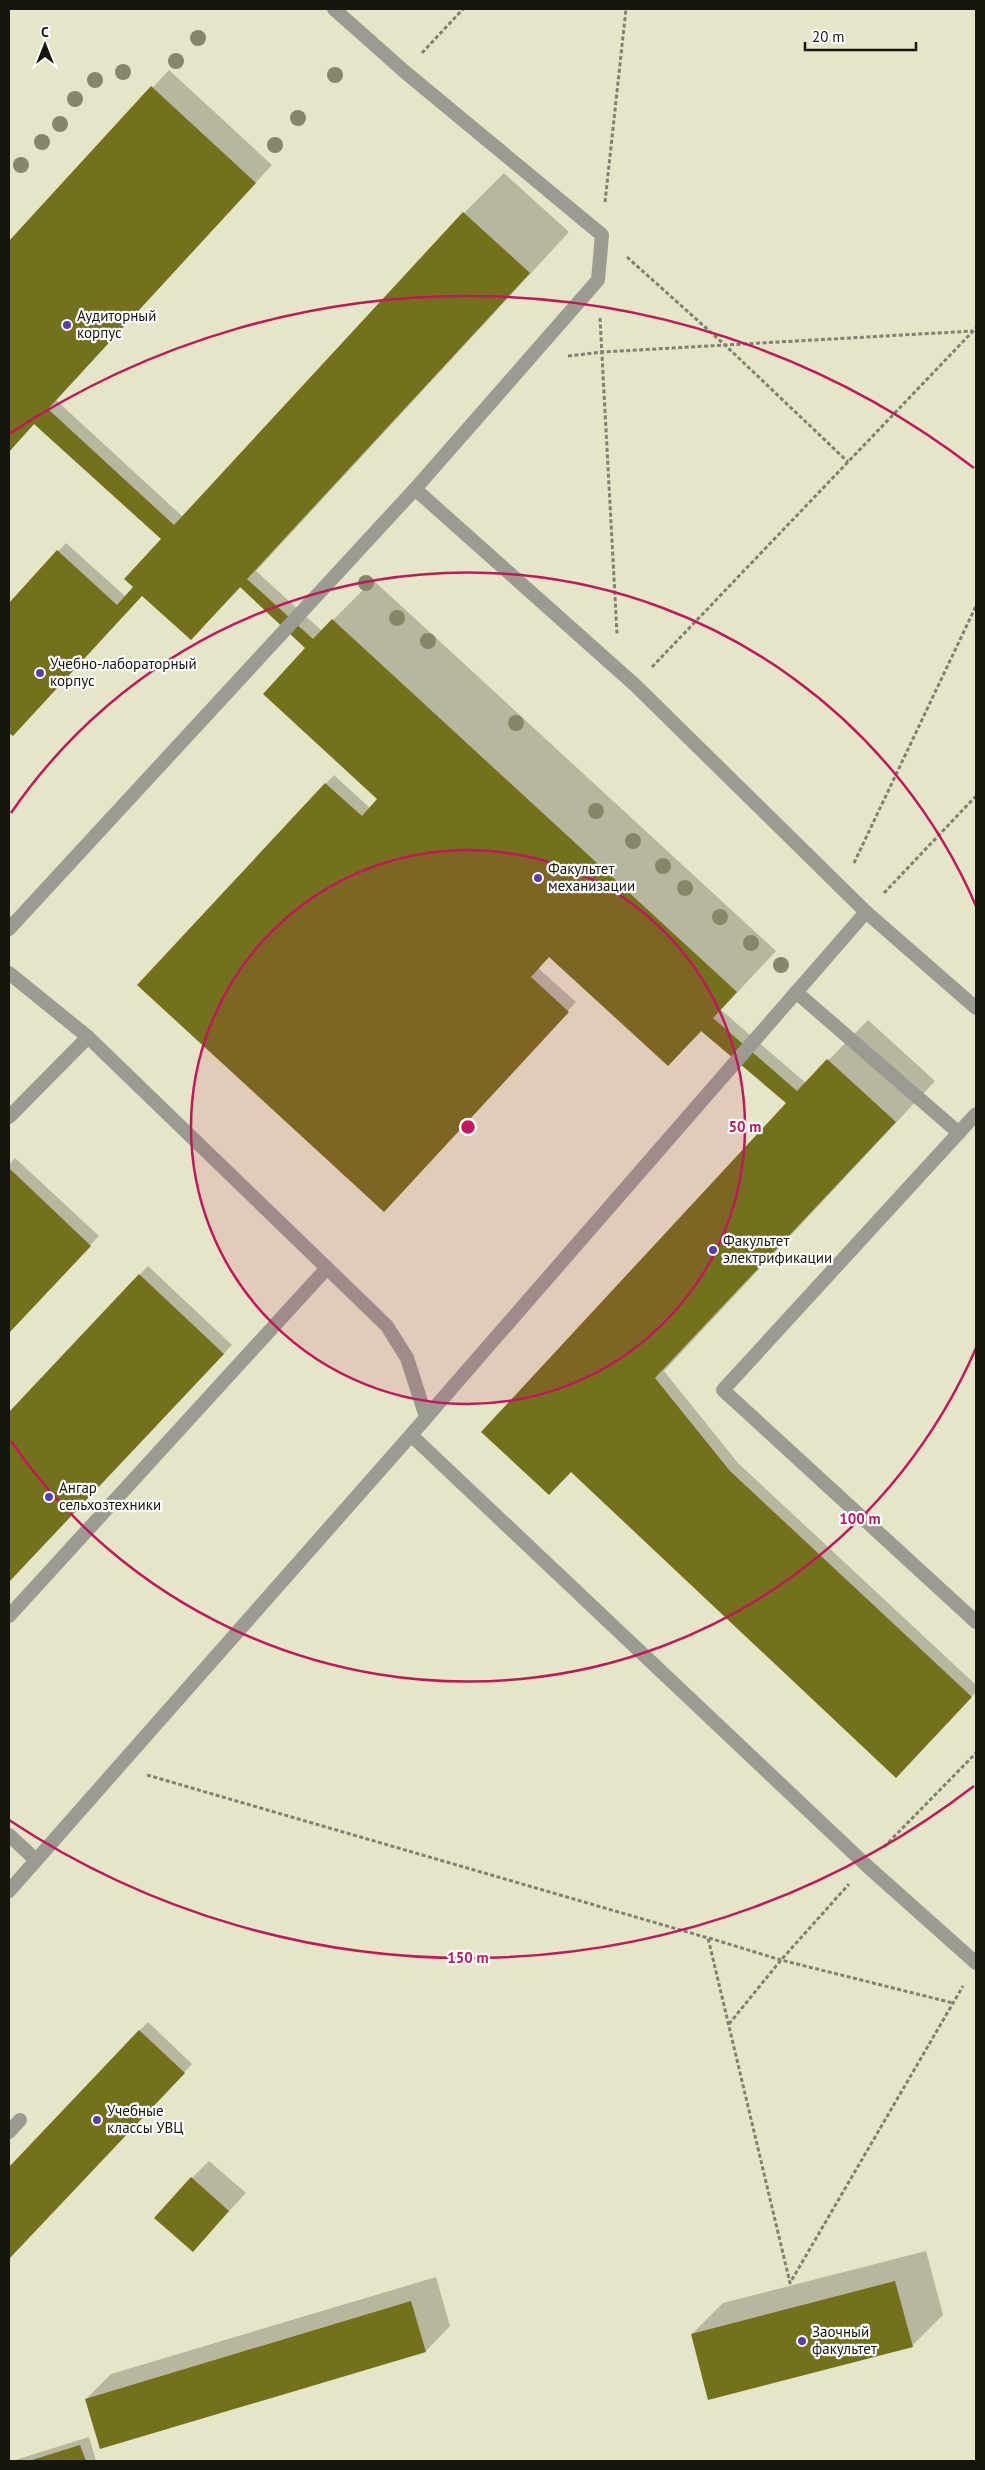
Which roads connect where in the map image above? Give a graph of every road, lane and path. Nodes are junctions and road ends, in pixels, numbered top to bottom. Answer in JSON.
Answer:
{"nodes":[{"id":1,"x":334,"y":9,"type":"edge"},
{"id":2,"x":463,"y":9,"type":"edge"},
{"id":3,"x":626,"y":9,"type":"edge"},
{"id":4,"x":405,"y":72,"type":"junction"},
{"id":5,"x":602,"y":235,"type":"junction"},
{"id":6,"x":598,"y":280,"type":"junction"},
{"id":7,"x":975,"y":330,"type":"edge"},
{"id":8,"x":725,"y":345,"type":"junction"},
{"id":9,"x":602,"y":352,"type":"junction"},
{"id":10,"x":527,"y":362,"type":"junction"},
{"id":11,"x":848,"y":462,"type":"junction"},
{"id":12,"x":415,"y":489,"type":"junction"},
{"id":13,"x":976,"y":606,"type":"edge"},
{"id":14,"x":619,"y":672,"type":"junction"},
{"id":15,"x":634,"y":685,"type":"junction"},
{"id":16,"x":976,"y":796,"type":"edge"},
{"id":17,"x":842,"y":888,"type":"junction"},
{"id":18,"x":866,"y":912,"type":"junction"},
{"id":19,"x":9,"y":929,"type":"edge"},
{"id":20,"x":9,"y":973,"type":"edge"},
{"id":21,"x":796,"y":992,"type":"junction"},
{"id":22,"x":976,"y":1008,"type":"edge"},
{"id":23,"x":88,"y":1038,"type":"junction"},
{"id":24,"x":976,"y":1114,"type":"edge"},
{"id":25,"x":9,"y":1118,"type":"edge"},
{"id":26,"x":959,"y":1133,"type":"junction"},
{"id":27,"x":327,"y":1268,"type":"junction"},
{"id":28,"x":426,"y":1417,"type":"junction"},
{"id":29,"x":411,"y":1435,"type":"junction"},
{"id":30,"x":9,"y":1616,"type":"edge"},
{"id":31,"x":976,"y":1622,"type":"edge"},
{"id":32,"x":118,"y":1766,"type":"junction"},
{"id":33,"x":9,"y":1835,"type":"edge"},
{"id":34,"x":36,"y":1860,"type":"junction"},
{"id":35,"x":9,"y":1890,"type":"edge"},
{"id":36,"x":708,"y":1938,"type":"junction"},
{"id":37,"x":976,"y":1963,"type":"edge"},
{"id":38,"x":953,"y":2003,"type":"junction"},
{"id":39,"x":20,"y":2120,"type":"dead end"},
{"id":40,"x":9,"y":2132,"type":"edge"}],
"edges":[{"from":1,"to":4,"type":"lane"},
{"from":2,"to":4,"type":"path"},
{"from":3,"to":5,"type":"path"},
{"from":4,"to":5,"type":"lane"},
{"from":5,"to":6,"type":"lane"},
{"from":5,"to":8,"type":"path"},
{"from":6,"to":9,"type":"path"},
{"from":6,"to":10,"type":"lane"},
{"from":7,"to":8,"type":"path"},
{"from":7,"to":11,"type":"path"},
{"from":8,"to":9,"type":"path"},
{"from":8,"to":11,"type":"path"},
{"from":9,"to":10,"type":"path"},
{"from":9,"to":14,"type":"path"},
{"from":10,"to":12,"type":"lane"},
{"from":11,"to":15,"type":"path"},
{"from":12,"to":14,"type":"lane"},
{"from":12,"to":19,"type":"lane"},
{"from":13,"to":17,"type":"path"},
{"from":14,"to":15,"type":"lane"},
{"from":15,"to":17,"type":"lane"},
{"from":16,"to":18,"type":"path"},
{"from":17,"to":18,"type":"lane"},
{"from":18,"to":21,"type":"lane"},
{"from":18,"to":22,"type":"lane"},
{"from":20,"to":23,"type":"lane"},
{"from":21,"to":26,"type":"lane"},
{"from":21,"to":28,"type":"lane"},
{"from":23,"to":25,"type":"lane"},
{"from":23,"to":27,"type":"lane"},
{"from":24,"to":26,"type":"lane"},
{"from":26,"to":31,"type":"lane"},
{"from":27,"to":28,"type":"lane"},
{"from":27,"to":30,"type":"lane"},
{"from":28,"to":29,"type":"lane"},
{"from":29,"to":32,"type":"lane"},
{"from":29,"to":37,"type":"lane"},
{"from":32,"to":34,"type":"lane"},
{"from":32,"to":36,"type":"path"},
{"from":33,"to":34,"type":"lane"},
{"from":34,"to":35,"type":"lane"},
{"from":36,"to":38,"type":"path"},
{"from":36,"to":38,"type":"path"},
{"from":37,"to":38,"type":"path"},
{"from":39,"to":40,"type":"lane"}]}
